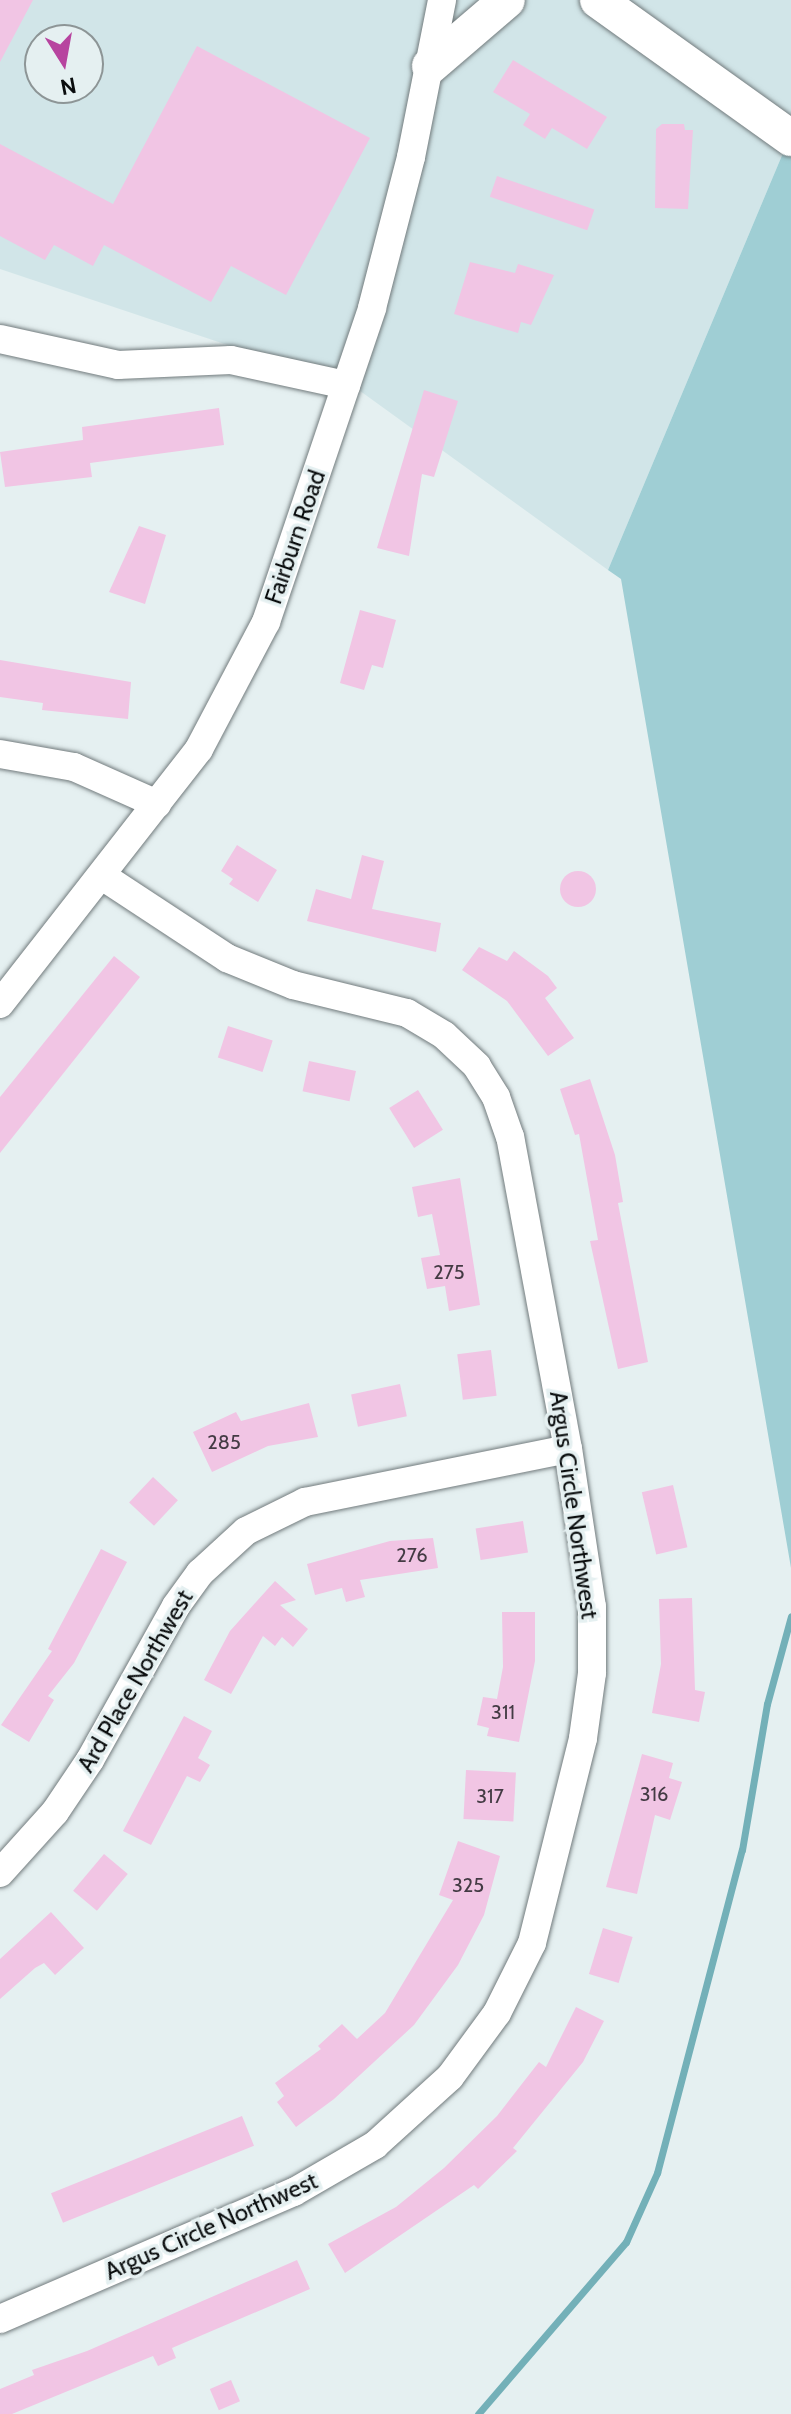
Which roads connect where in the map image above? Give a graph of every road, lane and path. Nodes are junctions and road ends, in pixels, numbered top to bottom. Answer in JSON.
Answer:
{"nodes":[{"id":1,"x":442,"y":0,"type":"edge"},
{"id":2,"x":507,"y":0,"type":"edge"},
{"id":3,"x":598,"y":0,"type":"edge"},
{"id":4,"x":430,"y":66,"type":"junction"},
{"id":5,"x":791,"y":138,"type":"edge"},
{"id":6,"x":0,"y":339,"type":"edge"},
{"id":7,"x":346,"y":385,"type":"junction"},
{"id":8,"x":0,"y":754,"type":"edge"},
{"id":9,"x":157,"y":804,"type":"junction"},
{"id":10,"x":102,"y":876,"type":"junction"},
{"id":11,"x":0,"y":1004,"type":"edge"},
{"id":12,"x":568,"y":1449,"type":"junction"},
{"id":13,"x":0,"y":1873,"type":"edge"},
{"id":14,"x":0,"y":2319,"type":"edge"}],
"edges":[{"from":1,"to":4,"type":"street","name":"Fairburn Road"},
{"from":2,"to":4,"type":"main road"},
{"from":3,"to":5,"type":"main road"},
{"from":4,"to":7,"type":"street","name":"Fairburn Road"},
{"from":6,"to":7,"type":"street"},
{"from":7,"to":9,"type":"street","name":"Fairburn Road"},
{"from":8,"to":9,"type":"street"},
{"from":9,"to":10,"type":"street","name":"Fairburn Road"},
{"from":10,"to":11,"type":"street","name":"Fairburn Road"},
{"from":10,"to":12,"type":"street","name":"Argus Circle Northwest"},
{"from":12,"to":13,"type":"street","name":"Ard Place Northwest"},
{"from":12,"to":14,"type":"street","name":"Argus Circle Northwest"}]}
